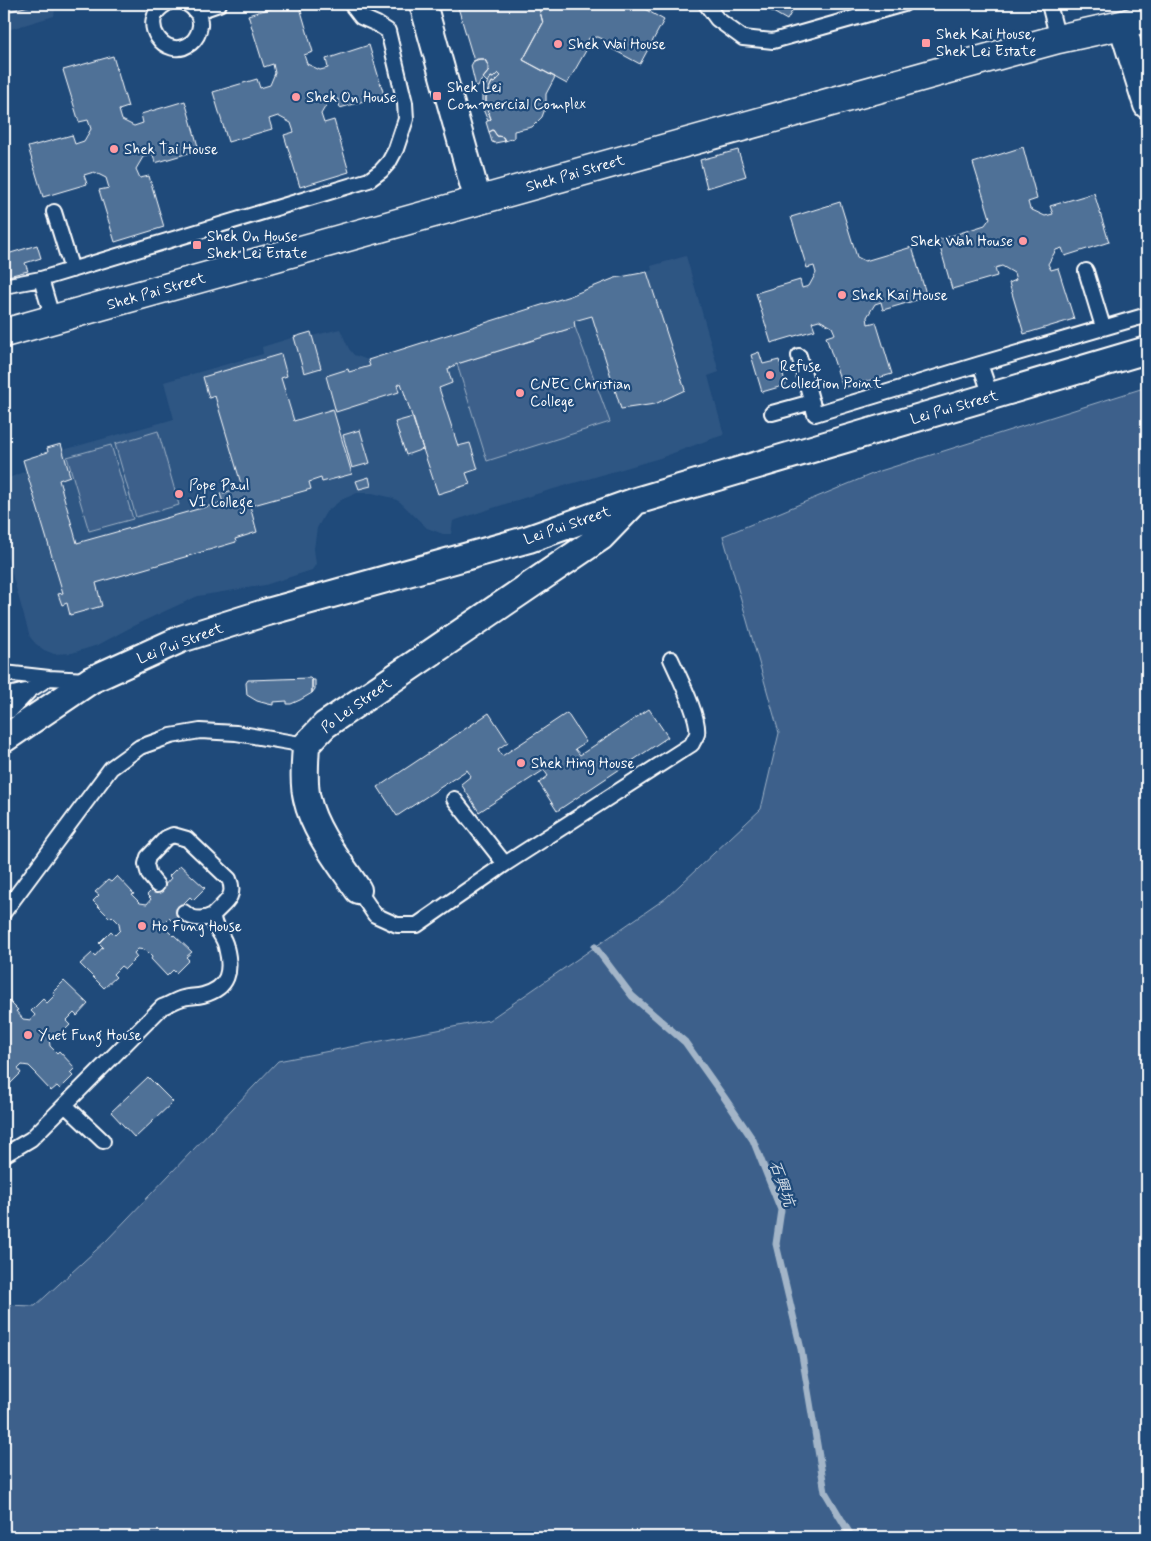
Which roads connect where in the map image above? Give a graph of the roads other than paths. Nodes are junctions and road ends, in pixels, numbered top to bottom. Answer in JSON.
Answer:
{"nodes":[{"id":1,"x":166,"y":4,"type":"edge"},
{"id":2,"x":218,"y":4,"type":"edge"},
{"id":3,"x":351,"y":4,"type":"edge"},
{"id":4,"x":423,"y":4,"type":"edge"},
{"id":5,"x":706,"y":4,"type":"edge"},
{"id":6,"x":904,"y":4,"type":"edge"},
{"id":7,"x":1049,"y":4,"type":"edge"},
{"id":8,"x":192,"y":8,"type":"edge"},
{"id":9,"x":1135,"y":21,"type":"edge"},
{"id":10,"x":1058,"y":39,"type":"junction"},
{"id":11,"x":1147,"y":105,"type":"edge"},
{"id":12,"x":478,"y":201,"type":"junction"},
{"id":13,"x":54,"y":212,"type":"dead end"},
{"id":14,"x":72,"y":270,"type":"junction"},
{"id":15,"x":1086,"y":271,"type":"dead end"},
{"id":16,"x":41,"y":279,"type":"junction"},
{"id":17,"x":4,"y":286,"type":"edge"},
{"id":18,"x":1144,"y":316,"type":"dead end"},
{"id":19,"x":53,"y":320,"type":"junction"},
{"id":20,"x":1103,"y":327,"type":"junction"},
{"id":21,"x":4,"y":333,"type":"edge"},
{"id":22,"x":1147,"y":350,"type":"edge"},
{"id":23,"x":798,"y":356,"type":"dead end"},
{"id":24,"x":980,"y":364,"type":"junction"},
{"id":25,"x":991,"y":396,"type":"junction"},
{"id":26,"x":812,"y":402,"type":"junction"},
{"id":27,"x":772,"y":413,"type":"dead end"},
{"id":28,"x":636,"y":501,"type":"junction"},
{"id":29,"x":529,"y":539,"type":"junction"},
{"id":30,"x":539,"y":578,"type":"junction"},
{"id":31,"x":671,"y":659,"type":"dead end"},
{"id":32,"x":4,"y":673,"type":"edge"},
{"id":33,"x":49,"y":678,"type":"junction"},
{"id":34,"x":91,"y":680,"type":"junction"},
{"id":35,"x":30,"y":690,"type":"junction"},
{"id":36,"x":4,"y":696,"type":"edge"},
{"id":37,"x":7,"y":728,"type":"edge"},
{"id":38,"x":306,"y":745,"type":"junction"},
{"id":39,"x":454,"y":799,"type":"dead end"},
{"id":40,"x":504,"y":864,"type":"junction"},
{"id":41,"x":156,"y":885,"type":"dead end"},
{"id":42,"x":358,"y":890,"type":"joint"},
{"id":43,"x":4,"y":912,"type":"edge"},
{"id":44,"x":184,"y":912,"type":"dead end"},
{"id":45,"x":213,"y":915,"type":"junction"},
{"id":46,"x":65,"y":1105,"type":"junction"},
{"id":47,"x":103,"y":1141,"type":"dead end"},
{"id":48,"x":4,"y":1155,"type":"edge"}],
"edges":[{"from":1,"to":8,"type":"lane"},
{"from":2,"to":8,"type":"lane"},
{"from":3,"to":14,"type":"lane"},
{"from":4,"to":12,"type":"street"},
{"from":5,"to":6,"type":"lane"},
{"from":7,"to":10,"type":"lane"},
{"from":9,"to":10,"type":"street","name":"Shek Pai Street"},
{"from":9,"to":11,"type":"street"},
{"from":10,"to":12,"type":"street","name":"Shek Pai Street"},
{"from":12,"to":19,"type":"street","name":"Shek Pai Street"},
{"from":13,"to":14,"type":"lane"},
{"from":14,"to":16,"type":"lane"},
{"from":15,"to":20,"type":"lane"},
{"from":16,"to":17,"type":"lane"},
{"from":16,"to":19,"type":"lane"},
{"from":18,"to":20,"type":"lane"},
{"from":19,"to":21,"type":"street","name":"Shek Pai Street"},
{"from":20,"to":24,"type":"lane"},
{"from":22,"to":25,"type":"street","name":"Lei Pui Street"},
{"from":23,"to":26,"type":"lane"},
{"from":24,"to":25,"type":"lane"},
{"from":24,"to":26,"type":"lane"},
{"from":25,"to":28,"type":"street","name":"Lei Pui Street"},
{"from":26,"to":27,"type":"lane"},
{"from":28,"to":29,"type":"street","name":"Lei Pui Street"},
{"from":28,"to":30,"type":"street","name":"Po Lei Street"},
{"from":29,"to":30,"type":"street"},
{"from":29,"to":34,"type":"street","name":"Lei Pui Street"},
{"from":30,"to":38,"type":"street","name":"Po Lei Street"},
{"from":31,"to":40,"type":"lane"},
{"from":32,"to":33,"type":"lane"},
{"from":33,"to":34,"type":"lane"},
{"from":33,"to":35,"type":"lane"},
{"from":34,"to":37,"type":"street","name":"Lei Pui Street"},
{"from":35,"to":36,"type":"lane"},
{"from":35,"to":37,"type":"lane"},
{"from":38,"to":42,"type":"street","name":"Po Lei Street"},
{"from":38,"to":43,"type":"lane"},
{"from":39,"to":40,"type":"lane"},
{"from":40,"to":42,"type":"lane"},
{"from":41,"to":45,"type":"lane"},
{"from":44,"to":45,"type":"lane"},
{"from":45,"to":46,"type":"lane"},
{"from":46,"to":47,"type":"lane"},
{"from":46,"to":48,"type":"lane"}]}
